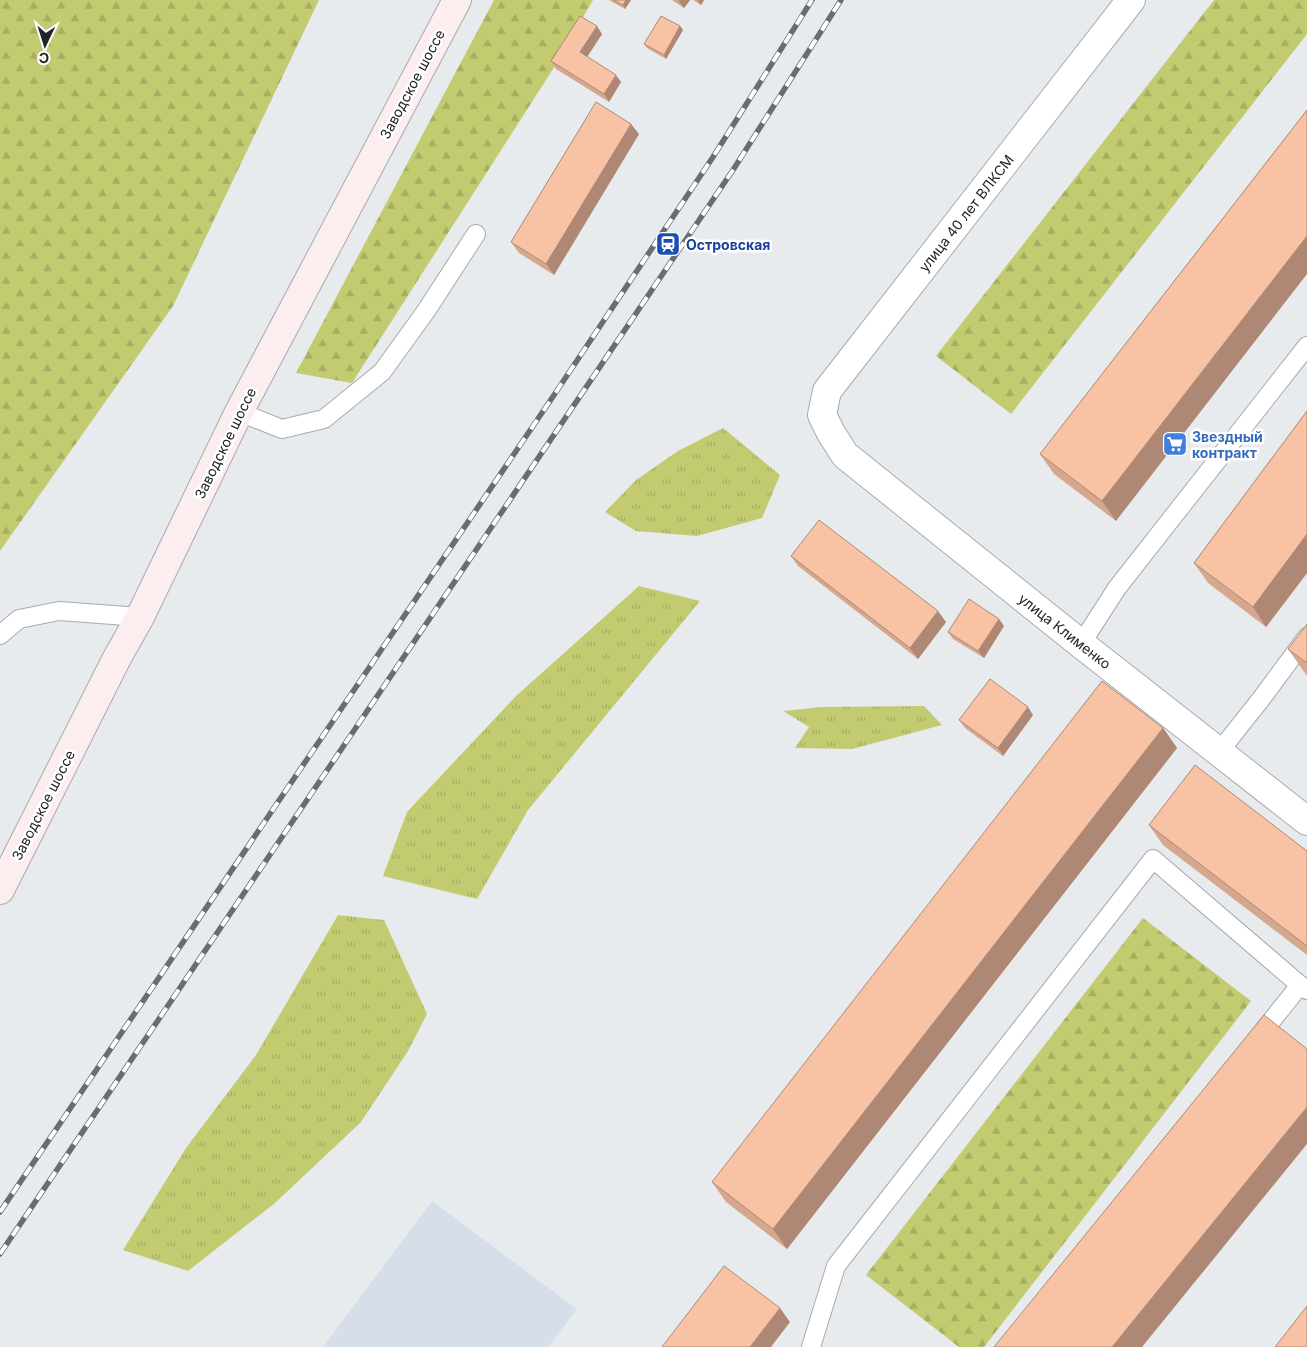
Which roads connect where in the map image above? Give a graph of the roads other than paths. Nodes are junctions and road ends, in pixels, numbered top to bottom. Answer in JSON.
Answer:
{"nodes":[{"id":1,"x":457,"y":0,"type":"edge"},
{"id":2,"x":1131,"y":0,"type":"edge"},
{"id":3,"x":476,"y":234,"type":"dead end"},
{"id":4,"x":1307,"y":346,"type":"edge"},
{"id":5,"x":239,"y":412,"type":"junction"},
{"id":6,"x":831,"y":433,"type":"joint"},
{"id":7,"x":140,"y":617,"type":"junction"},
{"id":8,"x":0,"y":636,"type":"edge"},
{"id":9,"x":1307,"y":637,"type":"edge"},
{"id":10,"x":1081,"y":644,"type":"junction"},
{"id":11,"x":1219,"y":752,"type":"junction"},
{"id":12,"x":1307,"y":821,"type":"edge"},
{"id":13,"x":0,"y":890,"type":"edge"},
{"id":14,"x":1303,"y":987,"type":"edge"},
{"id":15,"x":1244,"y":1056,"type":"edge"},
{"id":16,"x":811,"y":1347,"type":"edge"}],
"edges":[{"from":1,"to":5,"type":"main road","name":"Заводское шоссе"},
{"from":2,"to":6,"type":"street","name":"улица 40 лет ВЛКСМ"},
{"from":3,"to":5,"type":"lane"},
{"from":4,"to":10,"type":"lane"},
{"from":5,"to":7,"type":"main road","name":"Заводское шоссе"},
{"from":6,"to":10,"type":"street","name":"улица Клименко"},
{"from":7,"to":8,"type":"lane"},
{"from":7,"to":13,"type":"main road","name":"Заводское шоссе"},
{"from":9,"to":11,"type":"lane"},
{"from":10,"to":11,"type":"street","name":"улица Клименко"},
{"from":11,"to":12,"type":"street","name":"улица Клименко"},
{"from":14,"to":15,"type":"lane"},
{"from":14,"to":16,"type":"lane"}]}
